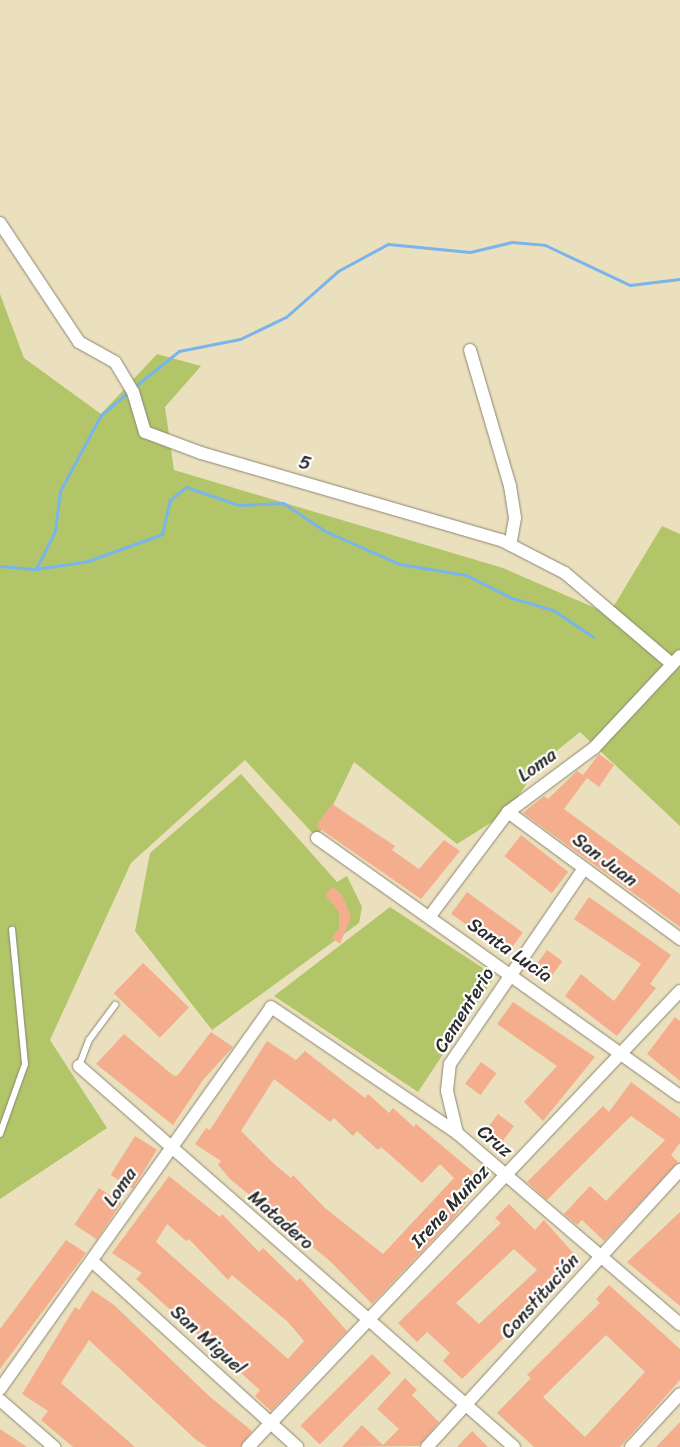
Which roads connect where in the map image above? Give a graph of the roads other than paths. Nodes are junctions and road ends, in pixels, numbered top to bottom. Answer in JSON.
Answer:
{"nodes":[{"id":1,"x":0,"y":223,"type":"edge"},
{"id":2,"x":470,"y":350,"type":"dead end"},
{"id":3,"x":510,"y":545,"type":"junction"},
{"id":4,"x":676,"y":660,"type":"edge"},
{"id":5,"x":508,"y":812,"type":"junction"},
{"id":6,"x":317,"y":838,"type":"dead end"},
{"id":7,"x":584,"y":868,"type":"junction"},
{"id":8,"x":430,"y":916,"type":"junction"},
{"id":9,"x":12,"y":930,"type":"dead end"},
{"id":10,"x":680,"y":939,"type":"edge"},
{"id":11,"x":510,"y":972,"type":"junction"},
{"id":12,"x":680,"y":991,"type":"edge"},
{"id":13,"x":115,"y":1006,"type":"dead end"},
{"id":14,"x":271,"y":1007,"type":"joint"},
{"id":15,"x":621,"y":1053,"type":"junction"},
{"id":16,"x":79,"y":1066,"type":"joint"},
{"id":17,"x":680,"y":1096,"type":"edge"},
{"id":18,"x":0,"y":1134,"type":"edge"},
{"id":19,"x":457,"y":1134,"type":"junction"},
{"id":20,"x":170,"y":1149,"type":"junction"},
{"id":21,"x":680,"y":1170,"type":"edge"},
{"id":22,"x":507,"y":1174,"type":"junction"},
{"id":23,"x":601,"y":1256,"type":"junction"},
{"id":24,"x":92,"y":1261,"type":"junction"},
{"id":25,"x":368,"y":1320,"type":"junction"},
{"id":26,"x":680,"y":1324,"type":"edge"},
{"id":27,"x":0,"y":1389,"type":"edge"},
{"id":28,"x":680,"y":1394,"type":"edge"},
{"id":29,"x":0,"y":1400,"type":"edge"},
{"id":30,"x":466,"y":1404,"type":"junction"},
{"id":31,"x":271,"y":1423,"type":"junction"},
{"id":32,"x":54,"y":1447,"type":"edge"},
{"id":33,"x":248,"y":1447,"type":"edge"},
{"id":34,"x":298,"y":1447,"type":"edge"},
{"id":35,"x":427,"y":1447,"type":"edge"},
{"id":36,"x":514,"y":1447,"type":"edge"},
{"id":37,"x":631,"y":1447,"type":"edge"}],
"edges":[{"from":1,"to":3,"type":"street","name":"5"},
{"from":2,"to":3,"type":"street"},
{"from":3,"to":4,"type":"street","name":"5"},
{"from":4,"to":5,"type":"street","name":"Loma"},
{"from":5,"to":7,"type":"street","name":"San Juan"},
{"from":5,"to":8,"type":"street","name":"Loma"},
{"from":6,"to":8,"type":"street","name":"Santa Lucía"},
{"from":7,"to":10,"type":"street","name":"San Juan"},
{"from":7,"to":11,"type":"street","name":"Cementerio"},
{"from":8,"to":11,"type":"street","name":"Santa Lucía"},
{"from":9,"to":18,"type":"lane"},
{"from":11,"to":15,"type":"street","name":"Santa Lucía"},
{"from":11,"to":19,"type":"street","name":"Cementerio"},
{"from":12,"to":15,"type":"street","name":"Irene Muñoz"},
{"from":13,"to":16,"type":"lane","name":"Matadero"},
{"from":14,"to":19,"type":"street","name":"Cruz"},
{"from":14,"to":20,"type":"street","name":"Loma"},
{"from":15,"to":17,"type":"street","name":"Santa Lucía"},
{"from":15,"to":22,"type":"street","name":"Irene Muñoz"},
{"from":16,"to":20,"type":"street","name":"Matadero"},
{"from":19,"to":22,"type":"street","name":"Cruz"},
{"from":20,"to":24,"type":"street","name":"Loma"},
{"from":20,"to":25,"type":"street","name":"Matadero"},
{"from":21,"to":23,"type":"street","name":"Constitución"},
{"from":22,"to":23,"type":"street","name":"Cruz"},
{"from":22,"to":25,"type":"street","name":"Irene Muñoz"},
{"from":23,"to":26,"type":"street","name":"Cruz"},
{"from":23,"to":30,"type":"street","name":"Constitución"},
{"from":24,"to":27,"type":"street","name":"Loma"},
{"from":24,"to":31,"type":"street","name":"San Miguel"},
{"from":25,"to":30,"type":"street","name":"Matadero"},
{"from":25,"to":31,"type":"street","name":"Irene Muñoz"},
{"from":28,"to":37,"type":"street"},
{"from":29,"to":32,"type":"street"},
{"from":30,"to":35,"type":"street","name":"Constitución"},
{"from":30,"to":36,"type":"street","name":"Matadero"},
{"from":31,"to":33,"type":"street","name":"Irene Muñoz"},
{"from":31,"to":34,"type":"street","name":"San Miguel"}]}
